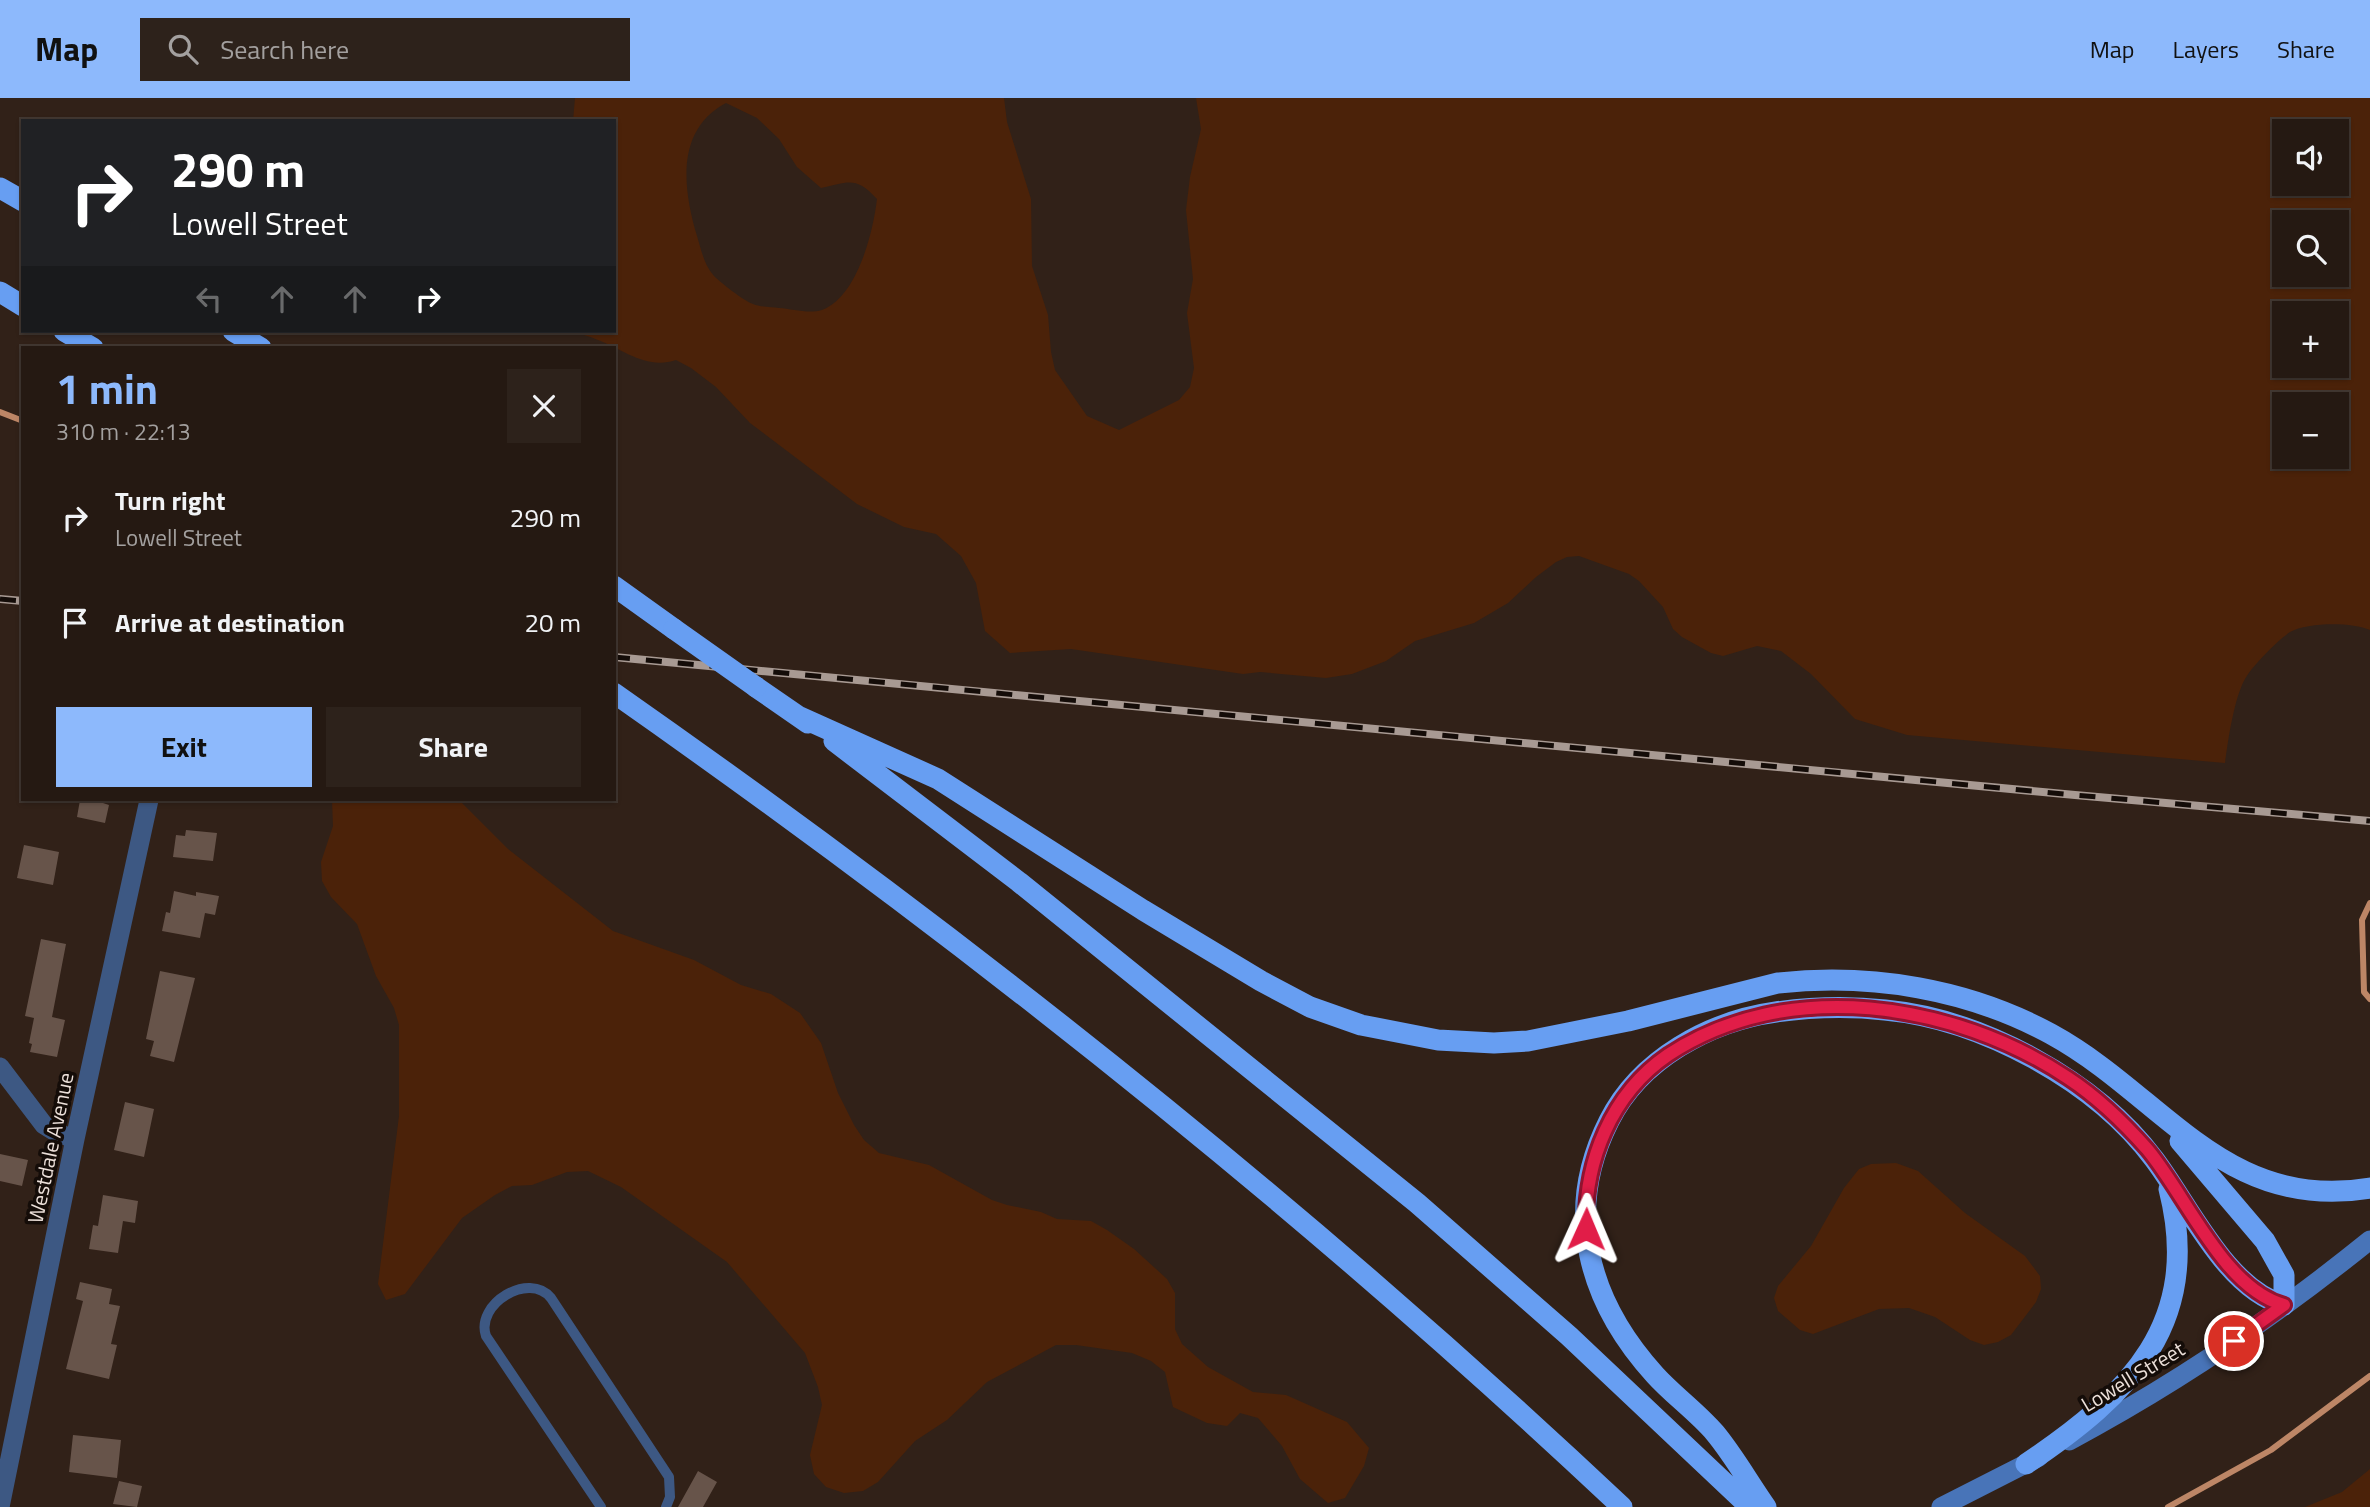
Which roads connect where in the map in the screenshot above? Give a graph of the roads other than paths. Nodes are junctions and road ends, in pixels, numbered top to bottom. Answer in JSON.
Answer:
{"nodes":[{"id":1,"x":0,"y":188,"type":"edge"},
{"id":2,"x":21,"y":200,"type":"edge"},
{"id":3,"x":0,"y":292,"type":"edge"},
{"id":4,"x":21,"y":305,"type":"edge"},
{"id":5,"x":67,"y":333,"type":"edge"},
{"id":6,"x":236,"y":333,"type":"edge"},
{"id":7,"x":90,"y":346,"type":"edge"},
{"id":8,"x":258,"y":346,"type":"edge"},
{"id":9,"x":616,"y":587,"type":"edge"},
{"id":10,"x":616,"y":694,"type":"edge"},
{"id":11,"x":798,"y":716,"type":"junction"},
{"id":12,"x":149,"y":801,"type":"edge"},
{"id":13,"x":0,"y":1067,"type":"edge"},
{"id":14,"x":2149,"y":1105,"type":"junction"},
{"id":15,"x":75,"y":1139,"type":"junction"},
{"id":16,"x":2160,"y":1167,"type":"junction"},
{"id":17,"x":2370,"y":1188,"type":"edge"},
{"id":18,"x":2370,"y":1240,"type":"edge"},
{"id":19,"x":2284,"y":1305,"type":"junction"},
{"id":20,"x":2026,"y":1464,"type":"junction"},
{"id":21,"x":0,"y":1507,"type":"edge"},
{"id":22,"x":601,"y":1507,"type":"edge"},
{"id":23,"x":666,"y":1507,"type":"edge"},
{"id":24,"x":1622,"y":1507,"type":"edge"},
{"id":25,"x":1750,"y":1507,"type":"edge"},
{"id":26,"x":1766,"y":1507,"type":"edge"},
{"id":27,"x":1941,"y":1507,"type":"edge"}],
"edges":[{"from":1,"to":2,"type":"highway"},
{"from":3,"to":4,"type":"highway"},
{"from":5,"to":7,"type":"highway"},
{"from":6,"to":8,"type":"highway"},
{"from":9,"to":11,"type":"highway","bridge":true},
{"from":10,"to":24,"type":"highway"},
{"from":11,"to":14,"type":"highway"},
{"from":11,"to":25,"type":"highway"},
{"from":12,"to":15,"type":"street","name":"Westdale Avenue"},
{"from":13,"to":15,"type":"street"},
{"from":14,"to":17,"type":"highway"},
{"from":14,"to":19,"type":"highway"},
{"from":15,"to":21,"type":"street","name":"Westdale Avenue"},
{"from":16,"to":19,"type":"highway"},
{"from":16,"to":20,"type":"highway"},
{"from":16,"to":26,"type":"highway"},
{"from":18,"to":19,"type":"main road","name":"Lowell Street"},
{"from":19,"to":20,"type":"main road","name":"Lowell Street"},
{"from":20,"to":27,"type":"main road","name":"Lowell Street"},
{"from":22,"to":23,"type":"lane"}]}
